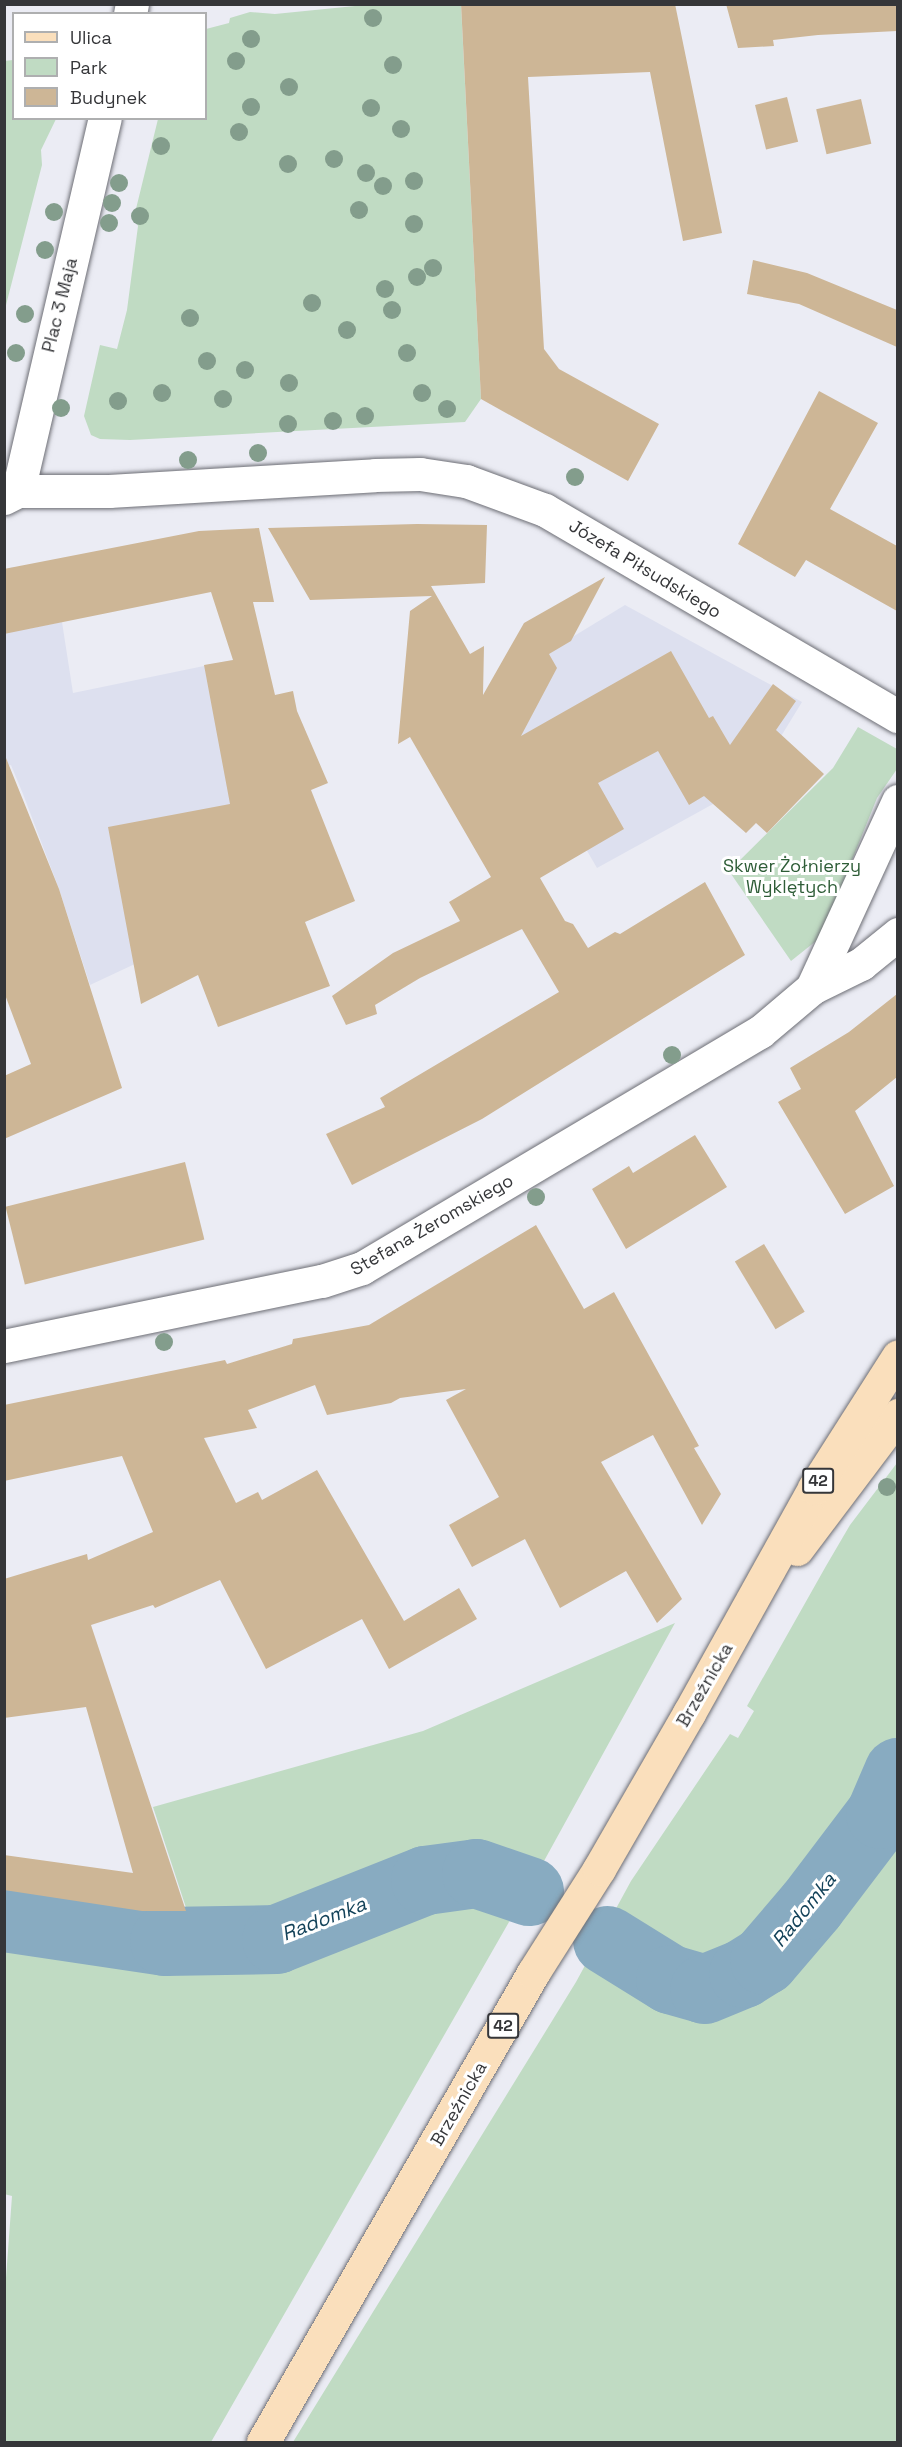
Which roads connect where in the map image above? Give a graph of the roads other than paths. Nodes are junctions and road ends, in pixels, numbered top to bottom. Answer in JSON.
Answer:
{"nodes":[{"id":1,"x":105,"y":120,"type":"edge"},
{"id":2,"x":375,"y":475,"type":"joint"},
{"id":3,"x":11,"y":495,"type":"edge"},
{"id":4,"x":897,"y":716,"type":"edge"},
{"id":5,"x":897,"y":801,"type":"edge"},
{"id":6,"x":897,"y":934,"type":"edge"},
{"id":7,"x":812,"y":988,"type":"junction"},
{"id":8,"x":4,"y":1346,"type":"edge"},
{"id":9,"x":897,"y":1356,"type":"edge"},
{"id":10,"x":897,"y":1415,"type":"edge"},
{"id":11,"x":747,"y":1611,"type":"junction"},
{"id":12,"x":263,"y":2442,"type":"edge"}],
"edges":[{"from":1,"to":3,"type":"street","name":"Plac 3 Maja"},
{"from":2,"to":3,"type":"street","name":"Plac 3 Maja"},
{"from":2,"to":4,"type":"street","name":"Józefa Piłsudskiego"},
{"from":5,"to":7,"type":"street"},
{"from":6,"to":7,"type":"street"},
{"from":7,"to":8,"type":"street","name":"Stefana Żeromskiego"},
{"from":9,"to":11,"type":"main road","name":"Brzeźnicka","number":"42"},
{"from":10,"to":11,"type":"main road","name":"Brzeźnicka","number":"42"},
{"from":11,"to":12,"type":"main road","name":"Brzeźnicka","number":"42"}]}
